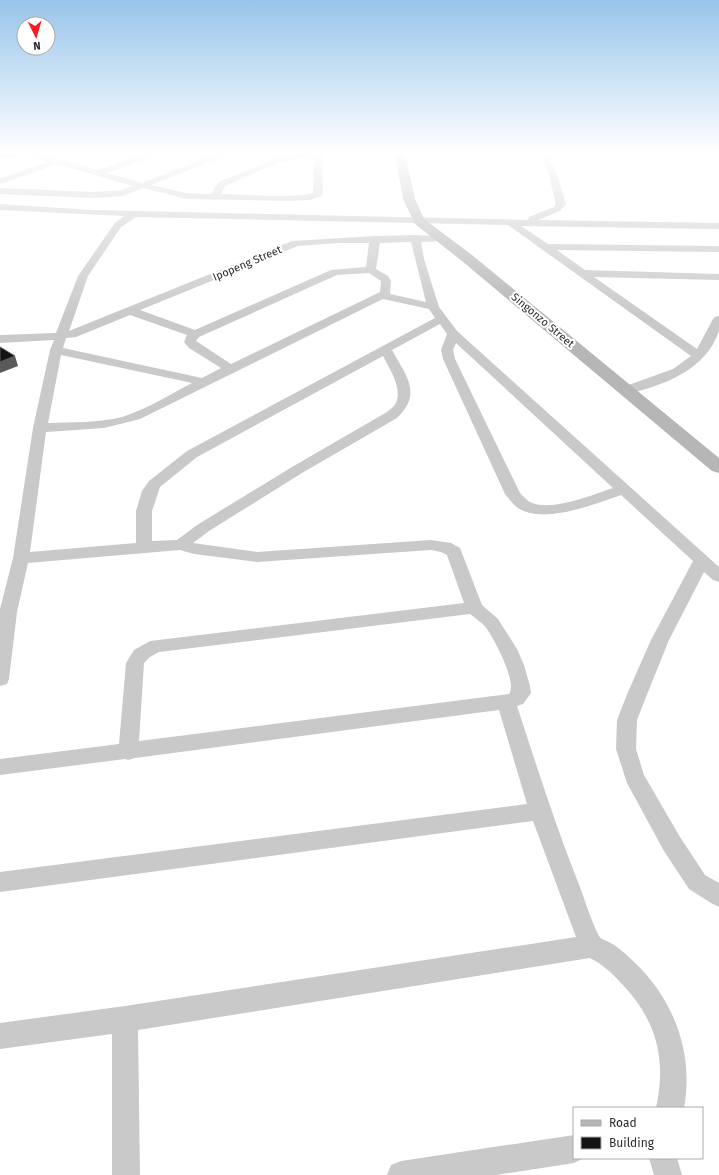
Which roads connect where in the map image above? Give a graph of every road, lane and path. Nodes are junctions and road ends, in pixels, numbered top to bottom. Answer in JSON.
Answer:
{"nodes":[{"id":1,"x":13,"y":208,"type":"edge"},
{"id":2,"x":413,"y":208,"type":"edge"},
{"id":3,"x":557,"y":208,"type":"edge"},
{"id":4,"x":133,"y":214,"type":"junction"},
{"id":5,"x":418,"y":221,"type":"junction"},
{"id":6,"x":515,"y":222,"type":"junction"},
{"id":7,"x":719,"y":226,"type":"edge"},
{"id":8,"x":415,"y":238,"type":"junction"},
{"id":9,"x":375,"y":239,"type":"junction"},
{"id":10,"x":442,"y":239,"type":"junction"},
{"id":11,"x":547,"y":246,"type":"junction"},
{"id":12,"x":719,"y":249,"type":"edge"},
{"id":13,"x":371,"y":270,"type":"junction"},
{"id":14,"x":583,"y":273,"type":"junction"},
{"id":15,"x":719,"y":276,"type":"edge"},
{"id":16,"x":382,"y":295,"type":"junction"},
{"id":17,"x":131,"y":311,"type":"junction"},
{"id":18,"x":437,"y":313,"type":"junction"},
{"id":19,"x":719,"y":318,"type":"edge"},
{"id":20,"x":195,"y":334,"type":"junction"},
{"id":21,"x":453,"y":334,"type":"junction"},
{"id":22,"x":0,"y":339,"type":"edge"},
{"id":23,"x":59,"y":343,"type":"junction"},
{"id":24,"x":385,"y":348,"type":"junction"},
{"id":25,"x":698,"y":355,"type":"junction"},
{"id":26,"x":231,"y":369,"type":"junction"},
{"id":27,"x":203,"y":382,"type":"junction"},
{"id":28,"x":628,"y":390,"type":"junction"},
{"id":29,"x":40,"y":428,"type":"junction"},
{"id":30,"x":719,"y":467,"type":"edge"},
{"id":31,"x":623,"y":489,"type":"junction"},
{"id":32,"x":181,"y":545,"type":"junction"},
{"id":33,"x":144,"y":547,"type":"junction"},
{"id":34,"x":21,"y":558,"type":"junction"},
{"id":35,"x":702,"y":560,"type":"junction"},
{"id":36,"x":719,"y":576,"type":"edge"},
{"id":37,"x":474,"y":608,"type":"junction"},
{"id":38,"x":4,"y":612,"type":"edge"},
{"id":39,"x":1,"y":669,"type":"edge"},
{"id":40,"x":506,"y":702,"type":"junction"},
{"id":41,"x":128,"y":752,"type":"junction"},
{"id":42,"x":0,"y":767,"type":"edge"},
{"id":43,"x":540,"y":811,"type":"junction"},
{"id":44,"x":0,"y":882,"type":"edge"},
{"id":45,"x":719,"y":896,"type":"edge"},
{"id":46,"x":591,"y":946,"type":"junction"},
{"id":47,"x":125,"y":1019,"type":"junction"},
{"id":48,"x":0,"y":1036,"type":"edge"},
{"id":49,"x":670,"y":1107,"type":"edge"},
{"id":50,"x":573,"y":1149,"type":"edge"},
{"id":51,"x":663,"y":1159,"type":"edge"},
{"id":52,"x":126,"y":1175,"type":"edge"},
{"id":53,"x":401,"y":1175,"type":"edge"},
{"id":54,"x":668,"y":1175,"type":"edge"}],
"edges":[{"from":1,"to":4,"type":"street"},
{"from":2,"to":5,"type":"street"},
{"from":3,"to":6,"type":"street"},
{"from":4,"to":5,"type":"street"},
{"from":4,"to":23,"type":"street"},
{"from":5,"to":6,"type":"street"},
{"from":5,"to":10,"type":"street","name":"Singonzo Street"},
{"from":6,"to":7,"type":"street"},
{"from":6,"to":11,"type":"street"},
{"from":8,"to":9,"type":"street","name":"Ipopeng Street"},
{"from":8,"to":10,"type":"street","name":"Ipopeng Street"},
{"from":8,"to":18,"type":"street"},
{"from":9,"to":13,"type":"street"},
{"from":9,"to":17,"type":"street","name":"Ipopeng Street"},
{"from":10,"to":28,"type":"street","name":"Singonzo Street"},
{"from":11,"to":12,"type":"street"},
{"from":11,"to":14,"type":"street"},
{"from":13,"to":16,"type":"street"},
{"from":13,"to":20,"type":"street"},
{"from":14,"to":15,"type":"street"},
{"from":14,"to":25,"type":"street"},
{"from":16,"to":18,"type":"street"},
{"from":16,"to":26,"type":"street"},
{"from":17,"to":20,"type":"street"},
{"from":17,"to":23,"type":"street","name":"Ipopeng Street"},
{"from":18,"to":21,"type":"street"},
{"from":18,"to":24,"type":"street"},
{"from":19,"to":25,"type":"street"},
{"from":20,"to":26,"type":"street"},
{"from":21,"to":31,"type":"street"},
{"from":21,"to":31,"type":"street"},
{"from":22,"to":23,"type":"street"},
{"from":23,"to":27,"type":"street"},
{"from":23,"to":29,"type":"street"},
{"from":24,"to":32,"type":"street"},
{"from":24,"to":33,"type":"street"},
{"from":25,"to":28,"type":"street"},
{"from":26,"to":27,"type":"street"},
{"from":27,"to":29,"type":"street"},
{"from":28,"to":30,"type":"street","name":"Singonzo Street"},
{"from":29,"to":34,"type":"street"},
{"from":31,"to":35,"type":"street"},
{"from":32,"to":33,"type":"street"},
{"from":32,"to":37,"type":"street"},
{"from":33,"to":34,"type":"street"},
{"from":34,"to":38,"type":"street"},
{"from":35,"to":36,"type":"street"},
{"from":35,"to":45,"type":"street"},
{"from":37,"to":40,"type":"street"},
{"from":37,"to":41,"type":"street"},
{"from":38,"to":39,"type":"street"},
{"from":40,"to":41,"type":"street"},
{"from":40,"to":43,"type":"street"},
{"from":41,"to":42,"type":"street"},
{"from":43,"to":44,"type":"street"},
{"from":43,"to":46,"type":"street"},
{"from":46,"to":47,"type":"street"},
{"from":46,"to":49,"type":"street"},
{"from":47,"to":48,"type":"street"},
{"from":47,"to":52,"type":"street"},
{"from":50,"to":53,"type":"street"},
{"from":51,"to":54,"type":"street"}]}
